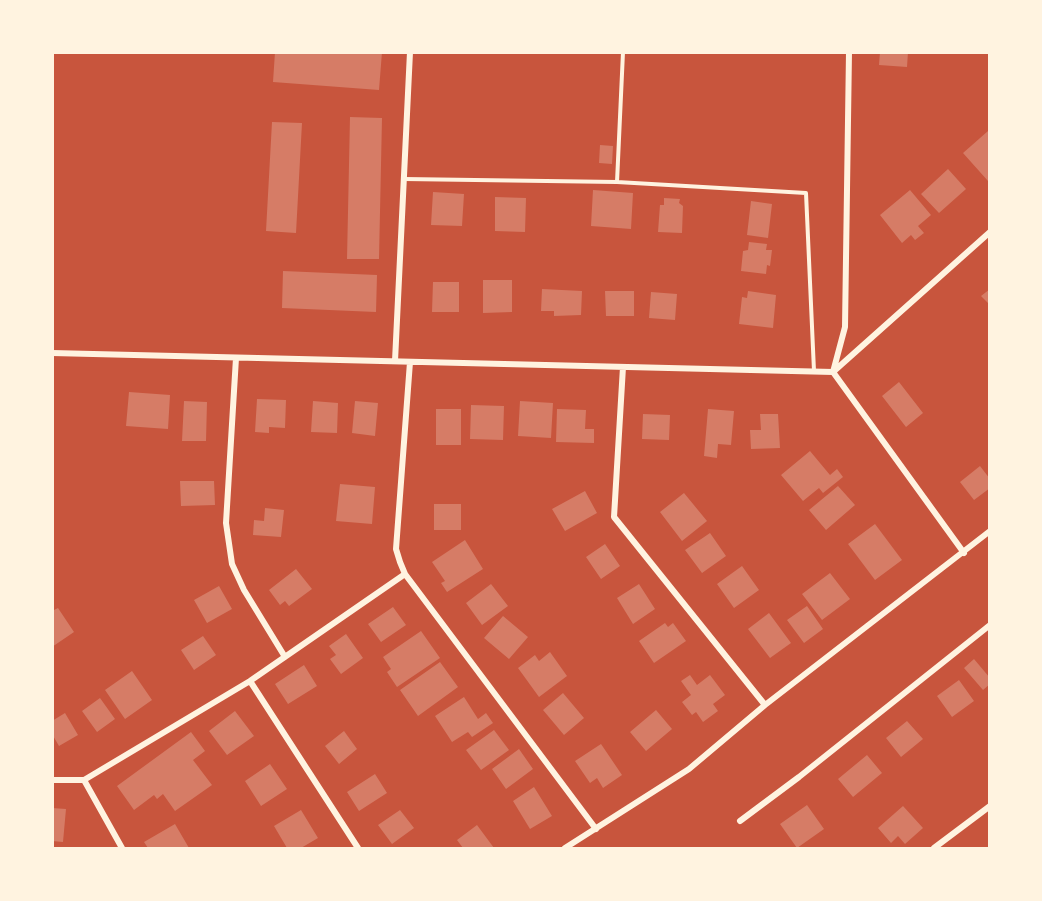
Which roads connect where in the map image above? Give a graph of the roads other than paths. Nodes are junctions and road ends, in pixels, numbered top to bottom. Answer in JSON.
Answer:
{"nodes":[{"id":1,"x":410,"y":52,"type":"edge"},
{"id":2,"x":623,"y":52,"type":"edge"},
{"id":3,"x":849,"y":52,"type":"edge"},
{"id":4,"x":403,"y":179,"type":"junction"},
{"id":5,"x":617,"y":182,"type":"junction"},
{"id":6,"x":990,"y":232,"type":"edge"},
{"id":7,"x":52,"y":353,"type":"edge"},
{"id":8,"x":236,"y":357,"type":"junction"},
{"id":9,"x":395,"y":361,"type":"junction"},
{"id":10,"x":410,"y":362,"type":"junction"},
{"id":11,"x":623,"y":367,"type":"junction"},
{"id":12,"x":814,"y":371,"type":"junction"},
{"id":13,"x":833,"y":372,"type":"junction"},
{"id":14,"x":990,"y":531,"type":"edge"},
{"id":15,"x":963,"y":553,"type":"junction"},
{"id":16,"x":405,"y":574,"type":"junction"},
{"id":17,"x":990,"y":625,"type":"edge"},
{"id":18,"x":285,"y":657,"type":"junction"},
{"id":19,"x":250,"y":681,"type":"junction"},
{"id":20,"x":765,"y":705,"type":"junction"},
{"id":21,"x":52,"y":780,"type":"edge"},
{"id":22,"x":84,"y":780,"type":"junction"},
{"id":23,"x":990,"y":806,"type":"edge"},
{"id":24,"x":740,"y":821,"type":"dead end"},
{"id":25,"x":596,"y":830,"type":"junction"},
{"id":26,"x":122,"y":849,"type":"edge"},
{"id":27,"x":358,"y":849,"type":"edge"},
{"id":28,"x":565,"y":849,"type":"edge"},
{"id":29,"x":934,"y":849,"type":"edge"}],
"edges":[{"from":1,"to":4,"type":"street"},
{"from":2,"to":5,"type":"lane"},
{"from":3,"to":13,"type":"street"},
{"from":4,"to":5,"type":"lane"},
{"from":4,"to":9,"type":"street"},
{"from":5,"to":12,"type":"lane"},
{"from":6,"to":13,"type":"street"},
{"from":7,"to":8,"type":"street"},
{"from":8,"to":9,"type":"street"},
{"from":8,"to":18,"type":"street"},
{"from":9,"to":10,"type":"street"},
{"from":10,"to":11,"type":"street"},
{"from":10,"to":16,"type":"street"},
{"from":11,"to":12,"type":"street"},
{"from":11,"to":20,"type":"street"},
{"from":12,"to":13,"type":"street"},
{"from":13,"to":15,"type":"street"},
{"from":14,"to":15,"type":"street"},
{"from":15,"to":20,"type":"street"},
{"from":16,"to":18,"type":"street"},
{"from":16,"to":25,"type":"street"},
{"from":17,"to":24,"type":"street"},
{"from":18,"to":19,"type":"street"},
{"from":19,"to":22,"type":"street"},
{"from":19,"to":27,"type":"street"},
{"from":20,"to":25,"type":"street"},
{"from":21,"to":22,"type":"street"},
{"from":22,"to":26,"type":"street"},
{"from":23,"to":29,"type":"street"},
{"from":25,"to":28,"type":"street"}]}
